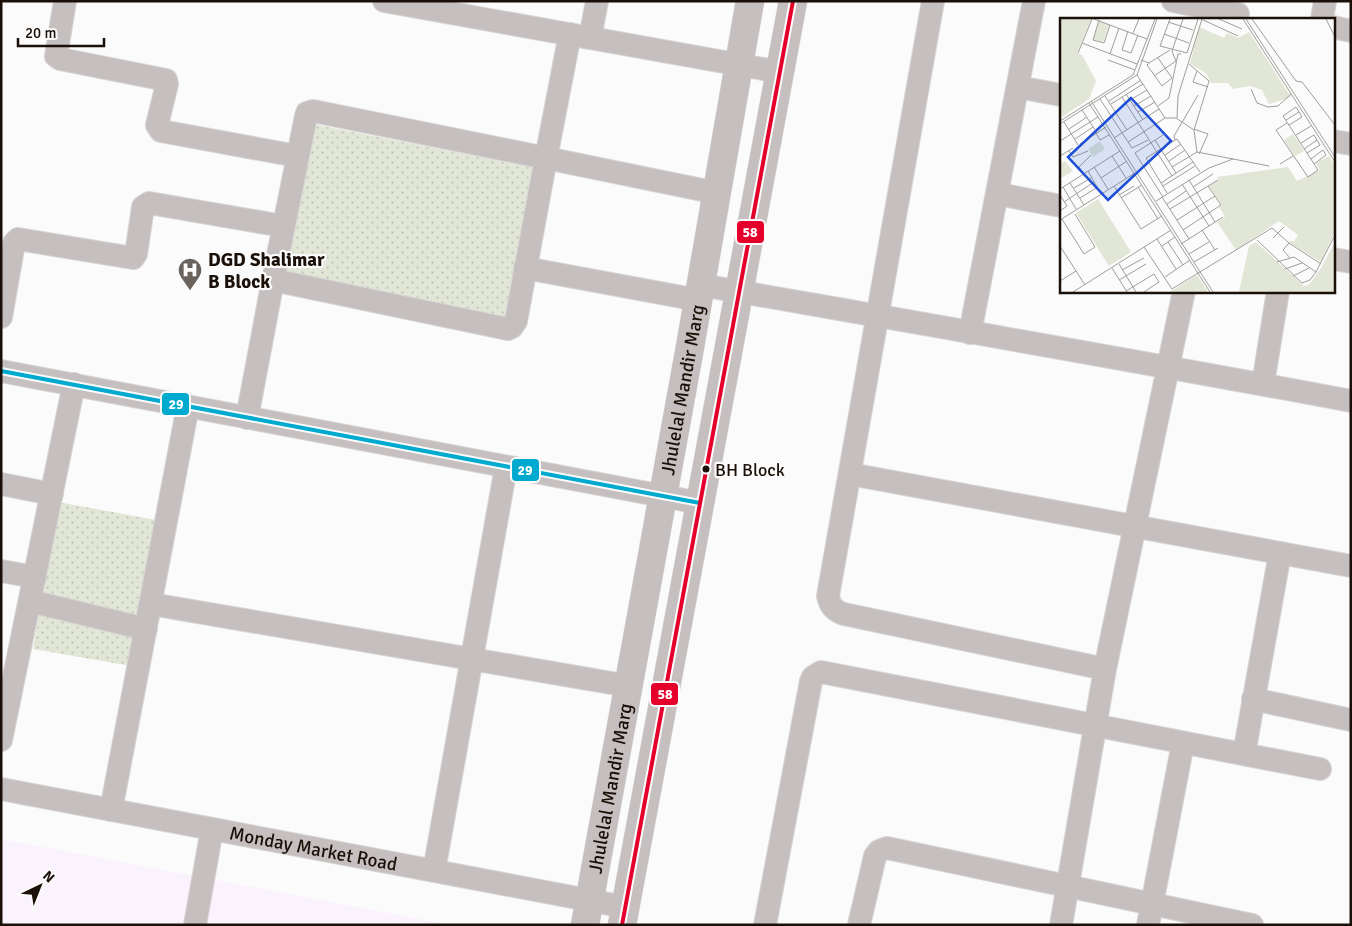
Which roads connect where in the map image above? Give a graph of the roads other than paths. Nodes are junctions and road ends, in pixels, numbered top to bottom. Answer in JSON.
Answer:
{"nodes":[{"id":1,"x":65,"y":1,"type":"edge"},
{"id":2,"x":384,"y":1,"type":"edge"},
{"id":3,"x":597,"y":1,"type":"edge"},
{"id":4,"x":750,"y":1,"type":"edge"},
{"id":5,"x":793,"y":1,"type":"edge"},
{"id":6,"x":933,"y":1,"type":"edge"},
{"id":7,"x":1034,"y":1,"type":"edge"},
{"id":8,"x":1173,"y":1,"type":"edge"},
{"id":9,"x":1325,"y":1,"type":"edge"},
{"id":10,"x":1239,"y":11,"type":"edge"},
{"id":11,"x":1322,"y":18,"type":"edge"},
{"id":12,"x":1334,"y":27,"type":"edge"},
{"id":13,"x":1351,"y":31,"type":"edge"},
{"id":14,"x":580,"y":36,"type":"junction"},
{"id":15,"x":739,"y":65,"type":"junction"},
{"id":16,"x":780,"y":72,"type":"junction"},
{"id":17,"x":1018,"y":87,"type":"junction"},
{"id":18,"x":1060,"y":95,"type":"edge"},
{"id":19,"x":1334,"y":141,"type":"edge"},
{"id":20,"x":1351,"y":144,"type":"edge"},
{"id":21,"x":297,"y":156,"type":"junction"},
{"id":22,"x":546,"y":158,"type":"junction"},
{"id":23,"x":717,"y":193,"type":"junction"},
{"id":24,"x":998,"y":194,"type":"junction"},
{"id":25,"x":1060,"y":206,"type":"edge"},
{"id":26,"x":283,"y":226,"type":"junction"},
{"id":27,"x":1334,"y":259,"type":"edge"},
{"id":28,"x":1351,"y":262,"type":"edge"},
{"id":29,"x":525,"y":268,"type":"junction"},
{"id":30,"x":273,"y":280,"type":"junction"},
{"id":31,"x":739,"y":291,"type":"junction"},
{"id":32,"x":700,"y":292,"type":"junction"},
{"id":33,"x":1184,"y":292,"type":"edge"},
{"id":34,"x":1278,"y":292,"type":"edge"},
{"id":35,"x":1,"y":316,"type":"edge"},
{"id":36,"x":878,"y":317,"type":"junction"},
{"id":37,"x":970,"y":333,"type":"junction"},
{"id":38,"x":1169,"y":366,"type":"junction"},
{"id":39,"x":1,"y":371,"type":"edge"},
{"id":40,"x":74,"y":384,"type":"junction"},
{"id":41,"x":1263,"y":384,"type":"junction"},
{"id":42,"x":1351,"y":401,"type":"edge"},
{"id":43,"x":188,"y":406,"type":"junction"},
{"id":44,"x":247,"y":418,"type":"junction"},
{"id":45,"x":506,"y":467,"type":"junction"},
{"id":46,"x":850,"y":474,"type":"junction"},
{"id":47,"x":1,"y":484,"type":"edge"},
{"id":48,"x":52,"y":494,"type":"junction"},
{"id":49,"x":663,"y":496,"type":"junction"},
{"id":50,"x":700,"y":503,"type":"junction"},
{"id":51,"x":1136,"y":526,"type":"junction"},
{"id":52,"x":1280,"y":553,"type":"junction"},
{"id":53,"x":1351,"y":566,"type":"edge"},
{"id":54,"x":1,"y":571,"type":"edge"},
{"id":55,"x":35,"y":577,"type":"junction"},
{"id":56,"x":30,"y":601,"type":"junction"},
{"id":57,"x":151,"y":604,"type":"junction"},
{"id":58,"x":146,"y":630,"type":"junction"},
{"id":59,"x":473,"y":659,"type":"junction"},
{"id":60,"x":1106,"y":669,"type":"junction"},
{"id":61,"x":8,"y":671,"type":"edge"},
{"id":62,"x":629,"y":686,"type":"junction"},
{"id":63,"x":1253,"y":699,"type":"junction"},
{"id":64,"x":1351,"y":720,"type":"edge"},
{"id":65,"x":1096,"y":726,"type":"junction"},
{"id":66,"x":1,"y":740,"type":"edge"},
{"id":67,"x":1183,"y":743,"type":"junction"},
{"id":68,"x":1244,"y":754,"type":"junction"},
{"id":69,"x":1320,"y":769,"type":"dead end"},
{"id":70,"x":1,"y":789,"type":"edge"},
{"id":71,"x":110,"y":810,"type":"junction"},
{"id":72,"x":212,"y":829,"type":"junction"},
{"id":73,"x":434,"y":871,"type":"junction"},
{"id":74,"x":1068,"y":887,"type":"junction"},
{"id":75,"x":588,"y":913,"type":"edge"},
{"id":76,"x":1150,"y":914,"type":"edge"},
{"id":77,"x":624,"y":916,"type":"edge"},
{"id":78,"x":195,"y":925,"type":"edge"},
{"id":79,"x":765,"y":925,"type":"edge"},
{"id":80,"x":859,"y":925,"type":"edge"},
{"id":81,"x":1061,"y":925,"type":"edge"},
{"id":82,"x":1252,"y":925,"type":"edge"}],
"edges":[{"from":1,"to":21,"type":"street"},
{"from":2,"to":14,"type":"street"},
{"from":3,"to":14,"type":"street"},
{"from":4,"to":15,"type":"street","name":"Jhulelal Mandir Marg"},
{"from":5,"to":16,"type":"street","name":"Jhulelal Mandir Marg"},
{"from":6,"to":36,"type":"street"},
{"from":7,"to":17,"type":"street"},
{"from":8,"to":10,"type":"street"},
{"from":9,"to":11,"type":"street"},
{"from":12,"to":13,"type":"street"},
{"from":14,"to":15,"type":"street"},
{"from":14,"to":22,"type":"street"},
{"from":15,"to":16,"type":"street"},
{"from":15,"to":23,"type":"street","name":"Jhulelal Mandir Marg"},
{"from":16,"to":31,"type":"street","name":"Jhulelal Mandir Marg"},
{"from":17,"to":18,"type":"street"},
{"from":17,"to":24,"type":"street"},
{"from":19,"to":20,"type":"street"},
{"from":21,"to":22,"type":"street"},
{"from":21,"to":26,"type":"street"},
{"from":22,"to":23,"type":"street"},
{"from":22,"to":29,"type":"street"},
{"from":23,"to":32,"type":"street","name":"Jhulelal Mandir Marg"},
{"from":24,"to":25,"type":"street"},
{"from":24,"to":37,"type":"street"},
{"from":26,"to":30,"type":"street"},
{"from":26,"to":35,"type":"street"},
{"from":27,"to":28,"type":"street"},
{"from":29,"to":30,"type":"street"},
{"from":29,"to":32,"type":"street"},
{"from":30,"to":44,"type":"street"},
{"from":31,"to":32,"type":"street"},
{"from":31,"to":36,"type":"street"},
{"from":31,"to":50,"type":"street","name":"Jhulelal Mandir Marg"},
{"from":32,"to":49,"type":"street","name":"Jhulelal Mandir Marg"},
{"from":33,"to":38,"type":"street"},
{"from":34,"to":41,"type":"street"},
{"from":36,"to":37,"type":"street"},
{"from":36,"to":46,"type":"street"},
{"from":37,"to":38,"type":"street"},
{"from":38,"to":41,"type":"street"},
{"from":38,"to":51,"type":"street"},
{"from":39,"to":40,"type":"street"},
{"from":40,"to":43,"type":"street"},
{"from":40,"to":48,"type":"street"},
{"from":41,"to":42,"type":"street"},
{"from":43,"to":44,"type":"street"},
{"from":43,"to":57,"type":"street"},
{"from":44,"to":45,"type":"street"},
{"from":45,"to":49,"type":"street"},
{"from":45,"to":59,"type":"street"},
{"from":46,"to":51,"type":"street"},
{"from":46,"to":60,"type":"street"},
{"from":47,"to":48,"type":"street"},
{"from":48,"to":55,"type":"street"},
{"from":49,"to":50,"type":"street"},
{"from":49,"to":62,"type":"street","name":"Jhulelal Mandir Marg"},
{"from":50,"to":77,"type":"street","name":"Jhulelal Mandir Marg"},
{"from":51,"to":52,"type":"street"},
{"from":51,"to":60,"type":"street"},
{"from":52,"to":53,"type":"street"},
{"from":52,"to":63,"type":"street"},
{"from":54,"to":55,"type":"street"},
{"from":55,"to":56,"type":"street"},
{"from":56,"to":58,"type":"street"},
{"from":56,"to":61,"type":"street"},
{"from":57,"to":58,"type":"street"},
{"from":57,"to":59,"type":"street"},
{"from":58,"to":71,"type":"street"},
{"from":59,"to":62,"type":"street"},
{"from":59,"to":73,"type":"street"},
{"from":60,"to":65,"type":"street"},
{"from":61,"to":66,"type":"street"},
{"from":62,"to":75,"type":"street","name":"Jhulelal Mandir Marg"},
{"from":63,"to":64,"type":"street"},
{"from":63,"to":68,"type":"street"},
{"from":65,"to":67,"type":"street"},
{"from":65,"to":74,"type":"street"},
{"from":65,"to":79,"type":"street"},
{"from":67,"to":68,"type":"street"},
{"from":67,"to":76,"type":"street"},
{"from":68,"to":69,"type":"street"},
{"from":70,"to":71,"type":"street","name":"Monday Market Road"},
{"from":71,"to":72,"type":"street","name":"Monday Market Road"},
{"from":72,"to":73,"type":"street","name":"Monday Market Road"},
{"from":72,"to":78,"type":"street"},
{"from":73,"to":75,"type":"street","name":"Monday Market Road"},
{"from":74,"to":76,"type":"street"},
{"from":74,"to":80,"type":"street"},
{"from":74,"to":81,"type":"street"},
{"from":75,"to":77,"type":"street","name":"Monday Market Road"},
{"from":76,"to":82,"type":"street"}]}
